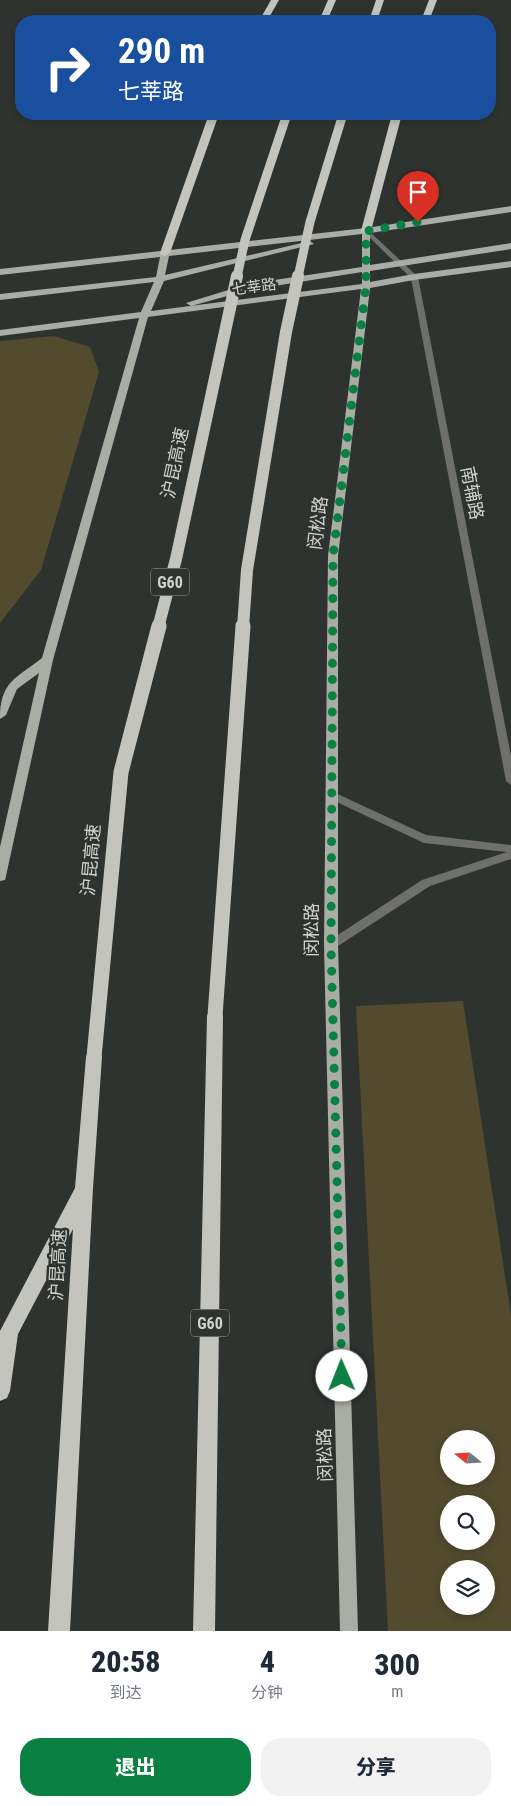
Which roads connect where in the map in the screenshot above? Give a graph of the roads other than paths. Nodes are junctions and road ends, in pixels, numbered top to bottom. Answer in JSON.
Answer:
{"nodes":[{"id":1,"x":275,"y":0,"type":"edge"},
{"id":2,"x":332,"y":0,"type":"edge"},
{"id":3,"x":380,"y":0,"type":"edge"},
{"id":4,"x":432,"y":0,"type":"edge"},
{"id":5,"x":266,"y":15,"type":"edge"},
{"id":6,"x":326,"y":15,"type":"edge"},
{"id":7,"x":375,"y":15,"type":"edge"},
{"id":8,"x":426,"y":15,"type":"edge"},
{"id":9,"x":212,"y":120,"type":"edge"},
{"id":10,"x":285,"y":120,"type":"edge"},
{"id":11,"x":341,"y":120,"type":"edge"},
{"id":12,"x":395,"y":120,"type":"edge"},
{"id":13,"x":511,"y":209,"type":"edge"},
{"id":14,"x":366,"y":231,"type":"junction"},
{"id":15,"x":511,"y":246,"type":"edge"},
{"id":16,"x":165,"y":253,"type":"junction"},
{"id":17,"x":399,"y":263,"type":"junction"},
{"id":18,"x":511,"y":264,"type":"edge"},
{"id":19,"x":366,"y":268,"type":"junction"},
{"id":20,"x":0,"y":272,"type":"edge"},
{"id":21,"x":414,"y":277,"type":"junction"},
{"id":22,"x":160,"y":279,"type":"junction"},
{"id":23,"x":366,"y":286,"type":"junction"},
{"id":24,"x":0,"y":297,"type":"edge"},
{"id":25,"x":144,"y":316,"type":"junction"},
{"id":26,"x":0,"y":333,"type":"edge"},
{"id":27,"x":47,"y":660,"type":"junction"},
{"id":28,"x":0,"y":715,"type":"edge"},
{"id":29,"x":511,"y":781,"type":"edge"},
{"id":30,"x":331,"y":795,"type":"junction"},
{"id":31,"x":511,"y":849,"type":"edge"},
{"id":32,"x":511,"y":855,"type":"edge"},
{"id":33,"x":0,"y":876,"type":"edge"},
{"id":34,"x":331,"y":945,"type":"junction"},
{"id":35,"x":84,"y":1188,"type":"junction"},
{"id":36,"x":0,"y":1391,"type":"edge"},
{"id":37,"x":60,"y":1631,"type":"edge"},
{"id":38,"x":204,"y":1631,"type":"edge"},
{"id":39,"x":349,"y":1631,"type":"edge"}],
"edges":[{"from":1,"to":5,"type":"highway"},
{"from":2,"to":6,"type":"highway"},
{"from":3,"to":7,"type":"highway"},
{"from":4,"to":8,"type":"highway"},
{"from":9,"to":16,"type":"highway"},
{"from":10,"to":35,"type":"highway","name":"沪昆高速","number":"G60","bridge":true},
{"from":11,"to":38,"type":"highway","number":"G60","bridge":true},
{"from":12,"to":14,"type":"highway"},
{"from":13,"to":14,"type":"main road"},
{"from":14,"to":16,"type":"main road"},
{"from":14,"to":17,"type":"street"},
{"from":14,"to":19,"type":"main road","name":"闵松路"},
{"from":14,"to":22,"type":"main road"},
{"from":15,"to":17,"type":"main road"},
{"from":16,"to":20,"type":"main road"},
{"from":16,"to":22,"type":"main road"},
{"from":17,"to":19,"type":"main road"},
{"from":17,"to":21,"type":"street"},
{"from":18,"to":21,"type":"main road","name":"七莘路"},
{"from":19,"to":23,"type":"main road","name":"闵松路"},
{"from":19,"to":25,"type":"main road"},
{"from":21,"to":23,"type":"main road","name":"七莘路"},
{"from":21,"to":29,"type":"street","name":"南辅路"},
{"from":22,"to":24,"type":"main road"},
{"from":22,"to":25,"type":"main road"},
{"from":23,"to":25,"type":"main road","name":"七莘路"},
{"from":23,"to":30,"type":"main road","name":"闵松路"},
{"from":25,"to":26,"type":"main road","name":"七莘路"},
{"from":25,"to":27,"type":"main road"},
{"from":27,"to":28,"type":"main road"},
{"from":27,"to":33,"type":"main road"},
{"from":30,"to":31,"type":"street"},
{"from":30,"to":34,"type":"main road","name":"闵松路"},
{"from":32,"to":34,"type":"street"},
{"from":34,"to":39,"type":"main road","name":"闵松路"},
{"from":35,"to":36,"type":"highway"},
{"from":35,"to":37,"type":"highway","name":"沪昆高速","number":"G60"}]}
